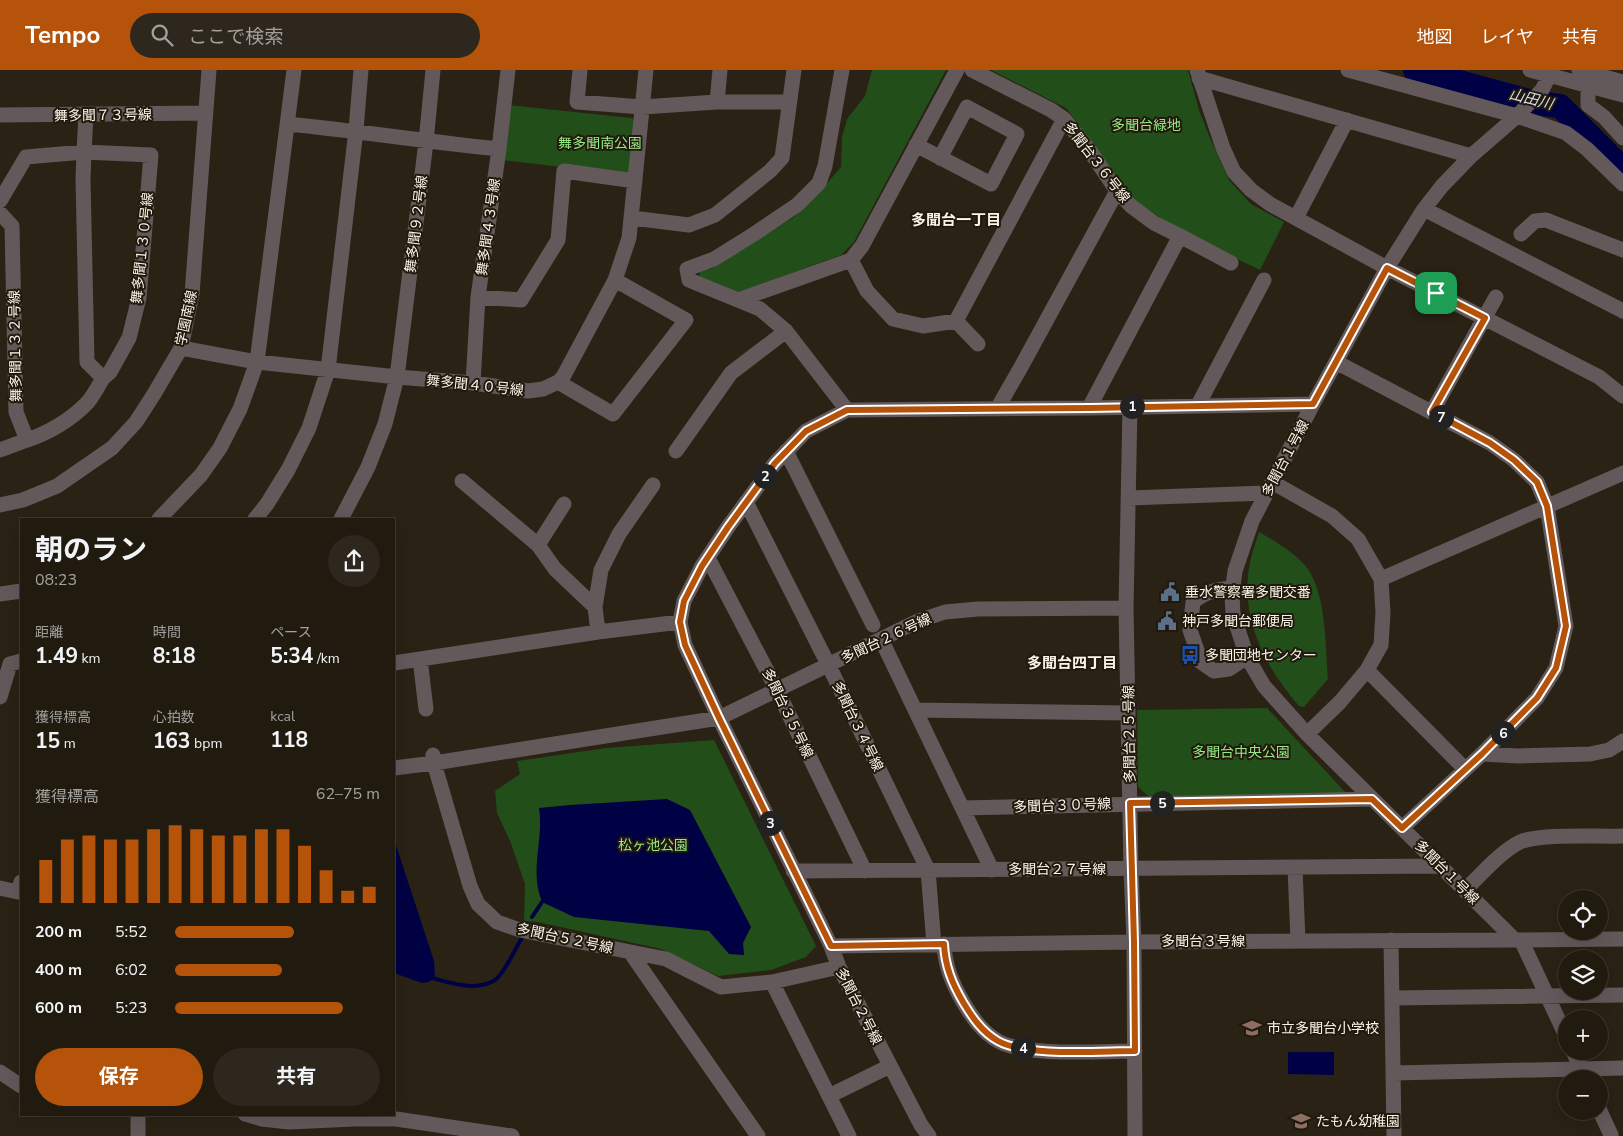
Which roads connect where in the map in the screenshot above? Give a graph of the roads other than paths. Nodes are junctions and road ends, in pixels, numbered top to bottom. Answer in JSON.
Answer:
{"nodes":[{"id":1,"x":209,"y":70,"type":"edge"},
{"id":2,"x":294,"y":70,"type":"edge"},
{"id":3,"x":361,"y":70,"type":"edge"},
{"id":4,"x":433,"y":70,"type":"edge"},
{"id":5,"x":508,"y":70,"type":"edge"},
{"id":6,"x":580,"y":70,"type":"edge"},
{"id":7,"x":646,"y":70,"type":"edge"},
{"id":8,"x":720,"y":70,"type":"edge"},
{"id":9,"x":794,"y":70,"type":"edge"},
{"id":10,"x":842,"y":70,"type":"edge"},
{"id":11,"x":957,"y":70,"type":"edge"},
{"id":12,"x":972,"y":70,"type":"edge"},
{"id":13,"x":1348,"y":70,"type":"edge"},
{"id":14,"x":1530,"y":70,"type":"edge"},
{"id":15,"x":1552,"y":73,"type":"edge"},
{"id":16,"x":1198,"y":74,"type":"edge"},
{"id":17,"x":1586,"y":76,"type":"edge"},
{"id":18,"x":1623,"y":82,"type":"edge"},
{"id":19,"x":1623,"y":95,"type":"edge"},
{"id":20,"x":717,"y":102,"type":"junction"},
{"id":21,"x":789,"y":102,"type":"junction"},
{"id":22,"x":642,"y":107,"type":"junction"},
{"id":23,"x":206,"y":114,"type":"junction"},
{"id":24,"x":0,"y":115,"type":"edge"},
{"id":25,"x":86,"y":116,"type":"junction"},
{"id":26,"x":1517,"y":116,"type":"junction"},
{"id":27,"x":1064,"y":119,"type":"junction"},
{"id":28,"x":1347,"y":120,"type":"junction"},
{"id":29,"x":288,"y":124,"type":"junction"},
{"id":30,"x":356,"y":130,"type":"junction"},
{"id":31,"x":1623,"y":138,"type":"edge"},
{"id":32,"x":426,"y":142,"type":"junction"},
{"id":33,"x":916,"y":146,"type":"junction"},
{"id":34,"x":499,"y":149,"type":"junction"},
{"id":35,"x":84,"y":152,"type":"junction"},
{"id":36,"x":1471,"y":156,"type":"junction"},
{"id":37,"x":940,"y":158,"type":"junction"},
{"id":38,"x":635,"y":182,"type":"junction"},
{"id":39,"x":1623,"y":184,"type":"edge"},
{"id":40,"x":1117,"y":191,"type":"junction"},
{"id":41,"x":0,"y":202,"type":"edge"},
{"id":42,"x":1424,"y":209,"type":"junction"},
{"id":43,"x":0,"y":213,"type":"edge"},
{"id":44,"x":632,"y":218,"type":"junction"},
{"id":45,"x":1296,"y":218,"type":"junction"},
{"id":46,"x":1521,"y":234,"type":"dead end"},
{"id":47,"x":1180,"y":236,"type":"junction"},
{"id":48,"x":1623,"y":250,"type":"edge"},
{"id":49,"x":851,"y":260,"type":"junction"},
{"id":50,"x":1231,"y":263,"type":"dead end"},
{"id":51,"x":1387,"y":268,"type":"junction"},
{"id":52,"x":615,"y":280,"type":"junction"},
{"id":53,"x":1264,"y":280,"type":"dead end"},
{"id":54,"x":478,"y":297,"type":"junction"},
{"id":55,"x":1496,"y":297,"type":"dead end"},
{"id":56,"x":738,"y":300,"type":"junction"},
{"id":57,"x":1623,"y":311,"type":"edge"},
{"id":58,"x":1485,"y":318,"type":"junction"},
{"id":59,"x":956,"y":321,"type":"junction"},
{"id":60,"x":786,"y":331,"type":"junction"},
{"id":61,"x":978,"y":344,"type":"dead end"},
{"id":62,"x":181,"y":348,"type":"junction"},
{"id":63,"x":257,"y":362,"type":"junction"},
{"id":64,"x":1336,"y":362,"type":"junction"},
{"id":65,"x":328,"y":370,"type":"junction"},
{"id":66,"x":397,"y":377,"type":"junction"},
{"id":67,"x":104,"y":378,"type":"junction"},
{"id":68,"x":558,"y":382,"type":"junction"},
{"id":69,"x":473,"y":384,"type":"junction"},
{"id":70,"x":1623,"y":396,"type":"edge"},
{"id":71,"x":1313,"y":404,"type":"junction"},
{"id":72,"x":1198,"y":405,"type":"junction"},
{"id":73,"x":1130,"y":406,"type":"junction"},
{"id":74,"x":1090,"y":408,"type":"junction"},
{"id":75,"x":997,"y":409,"type":"junction"},
{"id":76,"x":847,"y":410,"type":"junction"},
{"id":77,"x":1432,"y":412,"type":"junction"},
{"id":78,"x":27,"y":440,"type":"junction"},
{"id":79,"x":0,"y":450,"type":"edge"},
{"id":80,"x":676,"y":451,"type":"dead end"},
{"id":81,"x":786,"y":451,"type":"junction"},
{"id":82,"x":1623,"y":473,"type":"edge"},
{"id":83,"x":462,"y":481,"type":"dead end"},
{"id":84,"x":653,"y":485,"type":"dead end"},
{"id":85,"x":1269,"y":488,"type":"junction"},
{"id":86,"x":1128,"y":498,"type":"junction"},
{"id":87,"x":746,"y":502,"type":"junction"},
{"id":88,"x":564,"y":504,"type":"dead end"},
{"id":89,"x":0,"y":505,"type":"edge"},
{"id":90,"x":1547,"y":506,"type":"junction"},
{"id":91,"x":168,"y":516,"type":"edge"},
{"id":92,"x":256,"y":518,"type":"edge"},
{"id":93,"x":342,"y":518,"type":"edge"},
{"id":94,"x":538,"y":545,"type":"junction"},
{"id":95,"x":708,"y":558,"type":"junction"},
{"id":96,"x":1381,"y":579,"type":"junction"},
{"id":97,"x":1232,"y":588,"type":"junction"},
{"id":98,"x":20,"y":590,"type":"edge"},
{"id":99,"x":0,"y":594,"type":"edge"},
{"id":100,"x":594,"y":607,"type":"junction"},
{"id":101,"x":1126,"y":608,"type":"junction"},
{"id":102,"x":680,"y":622,"type":"junction"},
{"id":103,"x":874,"y":625,"type":"dead end"},
{"id":104,"x":598,"y":632,"type":"junction"},
{"id":105,"x":881,"y":639,"type":"junction"},
{"id":106,"x":1247,"y":657,"type":"junction"},
{"id":107,"x":420,"y":659,"type":"junction"},
{"id":108,"x":20,"y":661,"type":"edge"},
{"id":109,"x":395,"y":663,"type":"edge"},
{"id":110,"x":828,"y":664,"type":"junction"},
{"id":111,"x":1367,"y":670,"type":"junction"},
{"id":112,"x":776,"y":690,"type":"junction"},
{"id":113,"x":0,"y":697,"type":"edge"},
{"id":114,"x":426,"y":709,"type":"dead end"},
{"id":115,"x":915,"y":710,"type":"junction"},
{"id":116,"x":1128,"y":713,"type":"junction"},
{"id":117,"x":719,"y":718,"type":"junction"},
{"id":118,"x":1307,"y":734,"type":"junction"},
{"id":119,"x":1623,"y":741,"type":"edge"},
{"id":120,"x":1482,"y":754,"type":"junction"},
{"id":121,"x":433,"y":759,"type":"junction"},
{"id":122,"x":395,"y":768,"type":"edge"},
{"id":123,"x":1465,"y":769,"type":"junction"},
{"id":124,"x":1372,"y":799,"type":"junction"},
{"id":125,"x":1130,"y":803,"type":"junction"},
{"id":126,"x":962,"y":808,"type":"junction"},
{"id":127,"x":1402,"y":828,"type":"junction"},
{"id":128,"x":1623,"y":836,"type":"edge"},
{"id":129,"x":1440,"y":866,"type":"junction"},
{"id":130,"x":1295,"y":868,"type":"junction"},
{"id":131,"x":1131,"y":869,"type":"junction"},
{"id":132,"x":928,"y":870,"type":"junction"},
{"id":133,"x":992,"y":870,"type":"junction"},
{"id":134,"x":793,"y":871,"type":"junction"},
{"id":135,"x":865,"y":871,"type":"junction"},
{"id":136,"x":20,"y":885,"type":"edge"},
{"id":137,"x":0,"y":888,"type":"edge"},
{"id":138,"x":1465,"y":890,"type":"junction"},
{"id":139,"x":1623,"y":939,"type":"edge"},
{"id":140,"x":1391,"y":940,"type":"junction"},
{"id":141,"x":1518,"y":940,"type":"junction"},
{"id":142,"x":1298,"y":941,"type":"junction"},
{"id":143,"x":1134,"y":942,"type":"junction"},
{"id":144,"x":939,"y":945,"type":"junction"},
{"id":145,"x":831,"y":946,"type":"junction"},
{"id":146,"x":630,"y":952,"type":"junction"},
{"id":147,"x":839,"y":967,"type":"junction"},
{"id":148,"x":772,"y":982,"type":"junction"},
{"id":149,"x":1623,"y":995,"type":"edge"},
{"id":150,"x":1549,"y":997,"type":"junction"},
{"id":151,"x":1392,"y":998,"type":"junction"},
{"id":152,"x":1558,"y":1018,"type":"edge"},
{"id":153,"x":1135,"y":1051,"type":"junction"},
{"id":154,"x":890,"y":1066,"type":"junction"},
{"id":155,"x":1623,"y":1068,"type":"edge"},
{"id":156,"x":1608,"y":1070,"type":"edge"},
{"id":157,"x":0,"y":1072,"type":"edge"},
{"id":158,"x":1393,"y":1073,"type":"junction"},
{"id":159,"x":1558,"y":1074,"type":"edge"},
{"id":160,"x":20,"y":1085,"type":"edge"},
{"id":161,"x":829,"y":1096,"type":"junction"},
{"id":162,"x":138,"y":1116,"type":"edge"},
{"id":163,"x":252,"y":1116,"type":"edge"},
{"id":164,"x":1606,"y":1120,"type":"edge"},
{"id":165,"x":1614,"y":1133,"type":"edge"},
{"id":166,"x":491,"y":1134,"type":"edge"},
{"id":167,"x":138,"y":1136,"type":"edge"},
{"id":168,"x":512,"y":1136,"type":"edge"},
{"id":169,"x":758,"y":1136,"type":"edge"},
{"id":170,"x":849,"y":1136,"type":"edge"},
{"id":171,"x":929,"y":1136,"type":"edge"},
{"id":172,"x":1135,"y":1136,"type":"edge"},
{"id":173,"x":1394,"y":1136,"type":"edge"}],
"edges":[{"from":1,"to":23,"type":"street","name":"学園南線"},
{"from":2,"to":29,"type":"street"},
{"from":3,"to":30,"type":"street"},
{"from":4,"to":32,"type":"street","name":"舞多聞９２号線"},
{"from":5,"to":34,"type":"street","name":"舞多聞４３号線"},
{"from":6,"to":22,"type":"street"},
{"from":7,"to":22,"type":"street"},
{"from":8,"to":20,"type":"street"},
{"from":9,"to":21,"type":"street"},
{"from":10,"to":56,"type":"street"},
{"from":11,"to":33,"type":"street"},
{"from":12,"to":27,"type":"street","name":"多聞台３６号線"},
{"from":13,"to":26,"type":"street"},
{"from":14,"to":15,"type":"street"},
{"from":15,"to":17,"type":"street"},
{"from":15,"to":26,"type":"street","name":"多聞台１号線"},
{"from":16,"to":28,"type":"street"},
{"from":16,"to":45,"type":"street"},
{"from":17,"to":18,"type":"street"},
{"from":17,"to":19,"type":"street"},
{"from":17,"to":31,"type":"street"},
{"from":20,"to":21,"type":"street"},
{"from":20,"to":22,"type":"street"},
{"from":21,"to":44,"type":"street"},
{"from":22,"to":38,"type":"street"},
{"from":23,"to":25,"type":"street","name":"舞多聞７３号線"},
{"from":23,"to":62,"type":"street","name":"学園南線"},
{"from":24,"to":25,"type":"street","name":"舞多聞７３号線"},
{"from":25,"to":35,"type":"street"},
{"from":26,"to":36,"type":"street","name":"多聞台１号線"},
{"from":26,"to":39,"type":"street"},
{"from":27,"to":40,"type":"street","name":"多聞台３６号線"},
{"from":27,"to":59,"type":"street"},
{"from":28,"to":36,"type":"street"},
{"from":28,"to":45,"type":"street"},
{"from":29,"to":30,"type":"street"},
{"from":29,"to":63,"type":"street"},
{"from":30,"to":32,"type":"street"},
{"from":30,"to":65,"type":"street"},
{"from":32,"to":34,"type":"street"},
{"from":32,"to":66,"type":"street","name":"舞多聞９２号線"},
{"from":33,"to":37,"type":"street"},
{"from":33,"to":49,"type":"street"},
{"from":34,"to":54,"type":"street","name":"舞多聞４３号線"},
{"from":35,"to":41,"type":"street"},
{"from":35,"to":67,"type":"street"},
{"from":35,"to":67,"type":"street","name":"舞多聞１３０号線"},
{"from":36,"to":42,"type":"street","name":"多聞台１号線"},
{"from":37,"to":37,"type":"street"},
{"from":38,"to":44,"type":"street"},
{"from":38,"to":54,"type":"street"},
{"from":40,"to":47,"type":"street","name":"多聞台３６号線"},
{"from":40,"to":75,"type":"street"},
{"from":42,"to":51,"type":"street","name":"多聞台１号線"},
{"from":42,"to":57,"type":"street"},
{"from":43,"to":78,"type":"street","name":"舞多聞１３２号線"},
{"from":44,"to":52,"type":"street"},
{"from":45,"to":51,"type":"street"},
{"from":46,"to":48,"type":"street"},
{"from":47,"to":50,"type":"street","name":"多聞台３６号線"},
{"from":47,"to":74,"type":"street"},
{"from":49,"to":56,"type":"street"},
{"from":49,"to":59,"type":"street"},
{"from":51,"to":58,"type":"street"},
{"from":51,"to":64,"type":"street","name":"多聞台１号線"},
{"from":52,"to":68,"type":"street"},
{"from":52,"to":68,"type":"street"},
{"from":53,"to":72,"type":"street"},
{"from":54,"to":69,"type":"street","name":"舞多聞４３号線"},
{"from":55,"to":58,"type":"street"},
{"from":56,"to":60,"type":"street"},
{"from":58,"to":70,"type":"street"},
{"from":58,"to":77,"type":"street"},
{"from":59,"to":61,"type":"street"},
{"from":60,"to":76,"type":"street"},
{"from":60,"to":80,"type":"street"},
{"from":62,"to":63,"type":"street","name":"舞多聞４０号線"},
{"from":62,"to":89,"type":"street","name":"学園南線"},
{"from":63,"to":65,"type":"street","name":"舞多聞４０号線"},
{"from":63,"to":91,"type":"street"},
{"from":64,"to":71,"type":"street","name":"多聞台１号線"},
{"from":64,"to":77,"type":"street"},
{"from":65,"to":66,"type":"street","name":"舞多聞４０号線"},
{"from":65,"to":92,"type":"street"},
{"from":66,"to":69,"type":"street","name":"舞多聞４０号線"},
{"from":66,"to":93,"type":"street","name":"舞多聞９２号線"},
{"from":67,"to":78,"type":"street"},
{"from":68,"to":69,"type":"street","name":"舞多聞４０号線"},
{"from":71,"to":72,"type":"street","name":"多聞台２号線"},
{"from":71,"to":85,"type":"street","name":"多聞台１号線"},
{"from":72,"to":73,"type":"street","name":"多聞台２号線"},
{"from":73,"to":74,"type":"street","name":"多聞台２号線"},
{"from":73,"to":86,"type":"street","name":"多聞台２５号線"},
{"from":74,"to":75,"type":"street","name":"多聞台２号線"},
{"from":75,"to":76,"type":"street","name":"多聞台２号線"},
{"from":76,"to":81,"type":"street","name":"多聞台２号線"},
{"from":77,"to":90,"type":"street"},
{"from":78,"to":79,"type":"street"},
{"from":81,"to":87,"type":"street","name":"多聞台２号線"},
{"from":81,"to":103,"type":"street"},
{"from":82,"to":90,"type":"street"},
{"from":83,"to":94,"type":"street"},
{"from":84,"to":100,"type":"street"},
{"from":85,"to":86,"type":"street"},
{"from":85,"to":96,"type":"street"},
{"from":85,"to":97,"type":"street","name":"多聞台１号線"},
{"from":86,"to":101,"type":"street","name":"多聞台２５号線"},
{"from":87,"to":95,"type":"street","name":"多聞台２号線"},
{"from":87,"to":110,"type":"street","name":"多聞台３４号線"},
{"from":88,"to":94,"type":"street"},
{"from":90,"to":96,"type":"street"},
{"from":90,"to":120,"type":"street"},
{"from":94,"to":100,"type":"street"},
{"from":95,"to":102,"type":"street","name":"多聞台２号線"},
{"from":95,"to":112,"type":"street","name":"多聞台３５号線"},
{"from":96,"to":111,"type":"street"},
{"from":97,"to":106,"type":"street","name":"多聞台１号線"},
{"from":97,"to":106,"type":"street"},
{"from":98,"to":99,"type":"street"},
{"from":100,"to":104,"type":"street"},
{"from":101,"to":105,"type":"street","name":"多聞台２６号線"},
{"from":101,"to":116,"type":"street","name":"多聞台２５号線"},
{"from":102,"to":104,"type":"street"},
{"from":102,"to":117,"type":"street","name":"多聞台２号線"},
{"from":104,"to":107,"type":"street"},
{"from":105,"to":110,"type":"street","name":"多聞台２６号線"},
{"from":105,"to":115,"type":"street"},
{"from":106,"to":118,"type":"street","name":"多聞台１号線"},
{"from":107,"to":109,"type":"street"},
{"from":107,"to":114,"type":"street"},
{"from":108,"to":113,"type":"street"},
{"from":110,"to":112,"type":"street","name":"多聞台２６号線"},
{"from":110,"to":132,"type":"street","name":"多聞台３４号線"},
{"from":111,"to":118,"type":"street"},
{"from":111,"to":123,"type":"street"},
{"from":112,"to":117,"type":"street","name":"多聞台２６号線"},
{"from":112,"to":135,"type":"street","name":"多聞台３５号線"},
{"from":115,"to":116,"type":"street"},
{"from":115,"to":126,"type":"street"},
{"from":116,"to":125,"type":"street","name":"多聞台２５号線"},
{"from":117,"to":121,"type":"street","name":"多聞台２６号線"},
{"from":117,"to":134,"type":"street","name":"多聞台２号線"},
{"from":118,"to":124,"type":"street","name":"多聞台１号線"},
{"from":119,"to":120,"type":"street"},
{"from":120,"to":123,"type":"street"},
{"from":121,"to":122,"type":"street"},
{"from":121,"to":146,"type":"street","name":"多聞台５２号線"},
{"from":123,"to":127,"type":"street"},
{"from":124,"to":125,"type":"street","name":"多聞台３０号線"},
{"from":124,"to":127,"type":"street","name":"多聞台１号線"},
{"from":125,"to":126,"type":"street","name":"多聞台３０号線"},
{"from":125,"to":131,"type":"street","name":"多聞台２５号線"},
{"from":126,"to":133,"type":"street"},
{"from":127,"to":129,"type":"street","name":"多聞台１号線"},
{"from":128,"to":138,"type":"street"},
{"from":129,"to":130,"type":"street","name":"多聞台２７号線"},
{"from":129,"to":138,"type":"street","name":"多聞台１号線"},
{"from":130,"to":131,"type":"street","name":"多聞台２７号線"},
{"from":130,"to":142,"type":"street"},
{"from":131,"to":133,"type":"street","name":"多聞台２７号線"},
{"from":131,"to":143,"type":"street","name":"多聞台２５号線"},
{"from":132,"to":133,"type":"street","name":"多聞台２７号線"},
{"from":132,"to":135,"type":"street","name":"多聞台２７号線"},
{"from":132,"to":144,"type":"street"},
{"from":134,"to":135,"type":"street","name":"多聞台２７号線"},
{"from":134,"to":145,"type":"street","name":"多聞台２号線"},
{"from":136,"to":137,"type":"street"},
{"from":138,"to":141,"type":"street","name":"多聞台１号線"},
{"from":139,"to":141,"type":"street"},
{"from":140,"to":141,"type":"street","name":"多聞台３号線"},
{"from":140,"to":142,"type":"street","name":"多聞台３号線"},
{"from":140,"to":151,"type":"street"},
{"from":141,"to":150,"type":"street","name":"多聞台１号線"},
{"from":142,"to":143,"type":"street","name":"多聞台３号線"},
{"from":143,"to":144,"type":"street","name":"多聞台３号線"},
{"from":143,"to":153,"type":"street","name":"多聞台２５号線"},
{"from":144,"to":145,"type":"street","name":"多聞台３号線"},
{"from":144,"to":153,"type":"street"},
{"from":145,"to":147,"type":"street","name":"多聞台２号線"},
{"from":146,"to":148,"type":"street","name":"多聞台５２号線"},
{"from":146,"to":169,"type":"street"},
{"from":147,"to":148,"type":"street","name":"多聞台５２号線"},
{"from":147,"to":154,"type":"street","name":"多聞台２号線"},
{"from":148,"to":161,"type":"street"},
{"from":149,"to":150,"type":"street"},
{"from":150,"to":151,"type":"street"},
{"from":150,"to":152,"type":"street","name":"多聞台１号線"},
{"from":151,"to":158,"type":"street"},
{"from":153,"to":172,"type":"street","name":"多聞台２５号線"},
{"from":154,"to":161,"type":"street"},
{"from":154,"to":171,"type":"street","name":"多聞台２号線"},
{"from":155,"to":156,"type":"street"},
{"from":157,"to":160,"type":"street"},
{"from":158,"to":159,"type":"street"},
{"from":158,"to":173,"type":"street"},
{"from":161,"to":170,"type":"street"},
{"from":162,"to":167,"type":"street"},
{"from":163,"to":166,"type":"street"},
{"from":164,"to":165,"type":"street"},
{"from":166,"to":168,"type":"street"}]}
